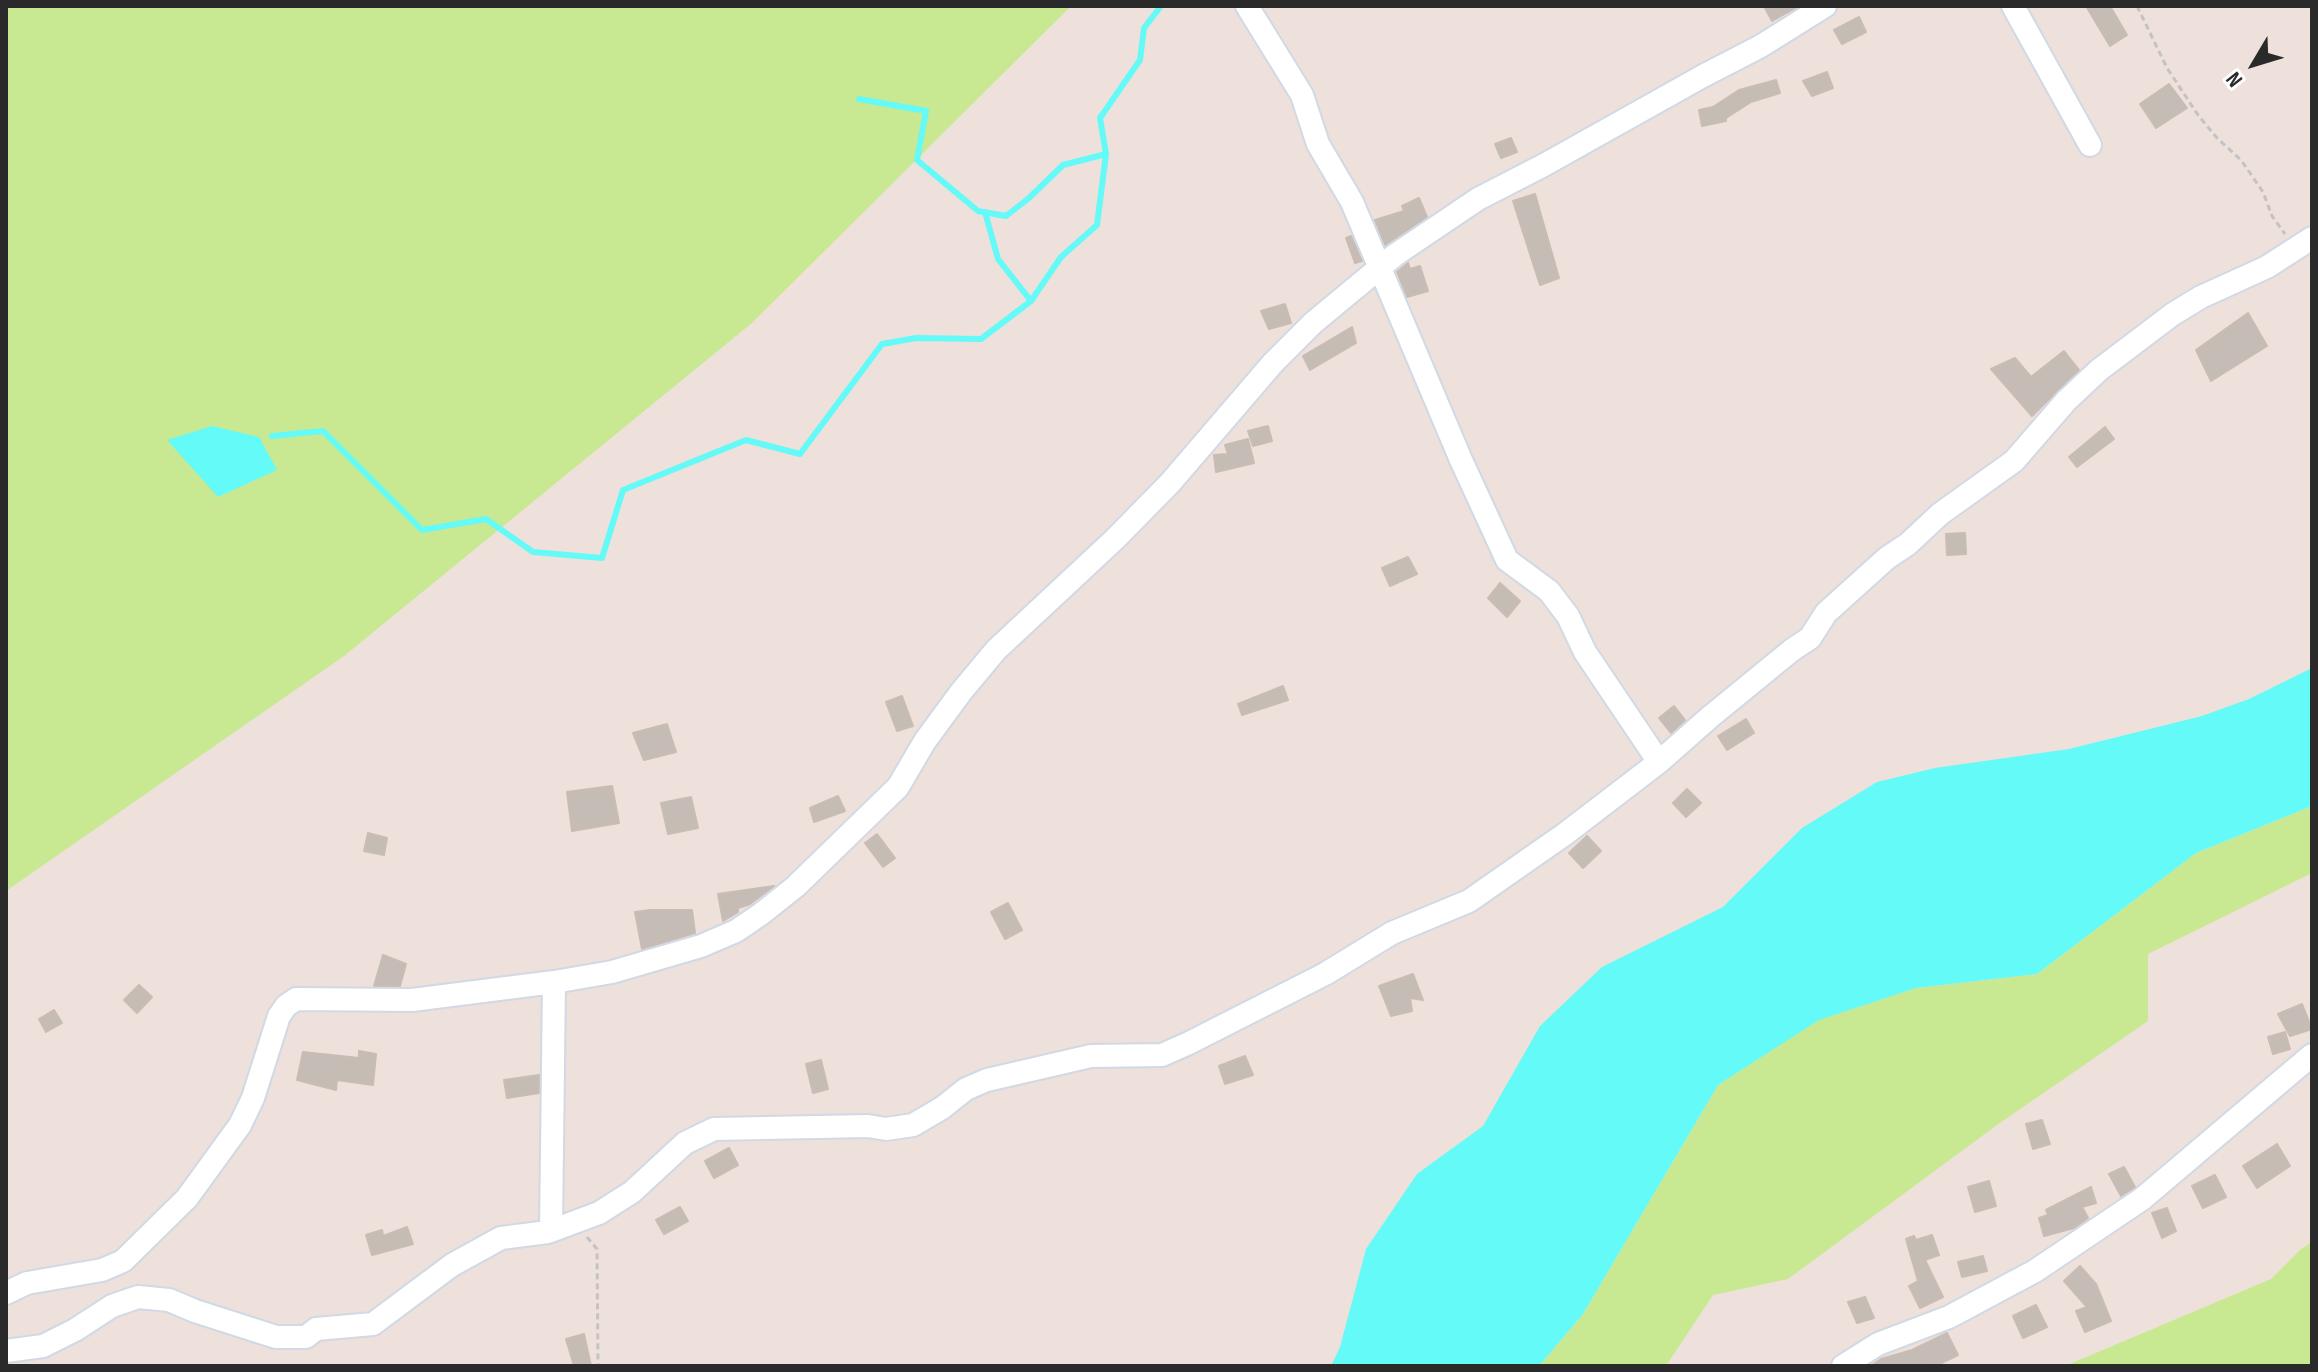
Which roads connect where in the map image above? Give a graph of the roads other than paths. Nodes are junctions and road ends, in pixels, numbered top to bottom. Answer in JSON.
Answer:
{"nodes":[{"id":1,"x":1247,"y":6,"type":"edge"},
{"id":2,"x":1825,"y":6,"type":"edge"},
{"id":3,"x":2013,"y":6,"type":"edge"},
{"id":4,"x":2090,"y":145,"type":"dead end"},
{"id":5,"x":2304,"y":244,"type":"edge"},
{"id":6,"x":1381,"y":267,"type":"junction"},
{"id":7,"x":1659,"y":762,"type":"junction"},
{"id":8,"x":554,"y":982,"type":"junction"},
{"id":9,"x":2312,"y":1055,"type":"edge"},
{"id":10,"x":551,"y":1231,"type":"junction"},
{"id":11,"x":6,"y":1293,"type":"edge"},
{"id":12,"x":6,"y":1351,"type":"edge"},
{"id":13,"x":1843,"y":1366,"type":"edge"}],
"edges":[{"from":1,"to":6,"type":"street"},
{"from":2,"to":6,"type":"street"},
{"from":3,"to":4,"type":"street"},
{"from":5,"to":7,"type":"street"},
{"from":6,"to":7,"type":"street"},
{"from":6,"to":8,"type":"street"},
{"from":7,"to":10,"type":"street"},
{"from":8,"to":10,"type":"street"},
{"from":8,"to":11,"type":"street"},
{"from":9,"to":13,"type":"street"},
{"from":10,"to":12,"type":"street"}]}
